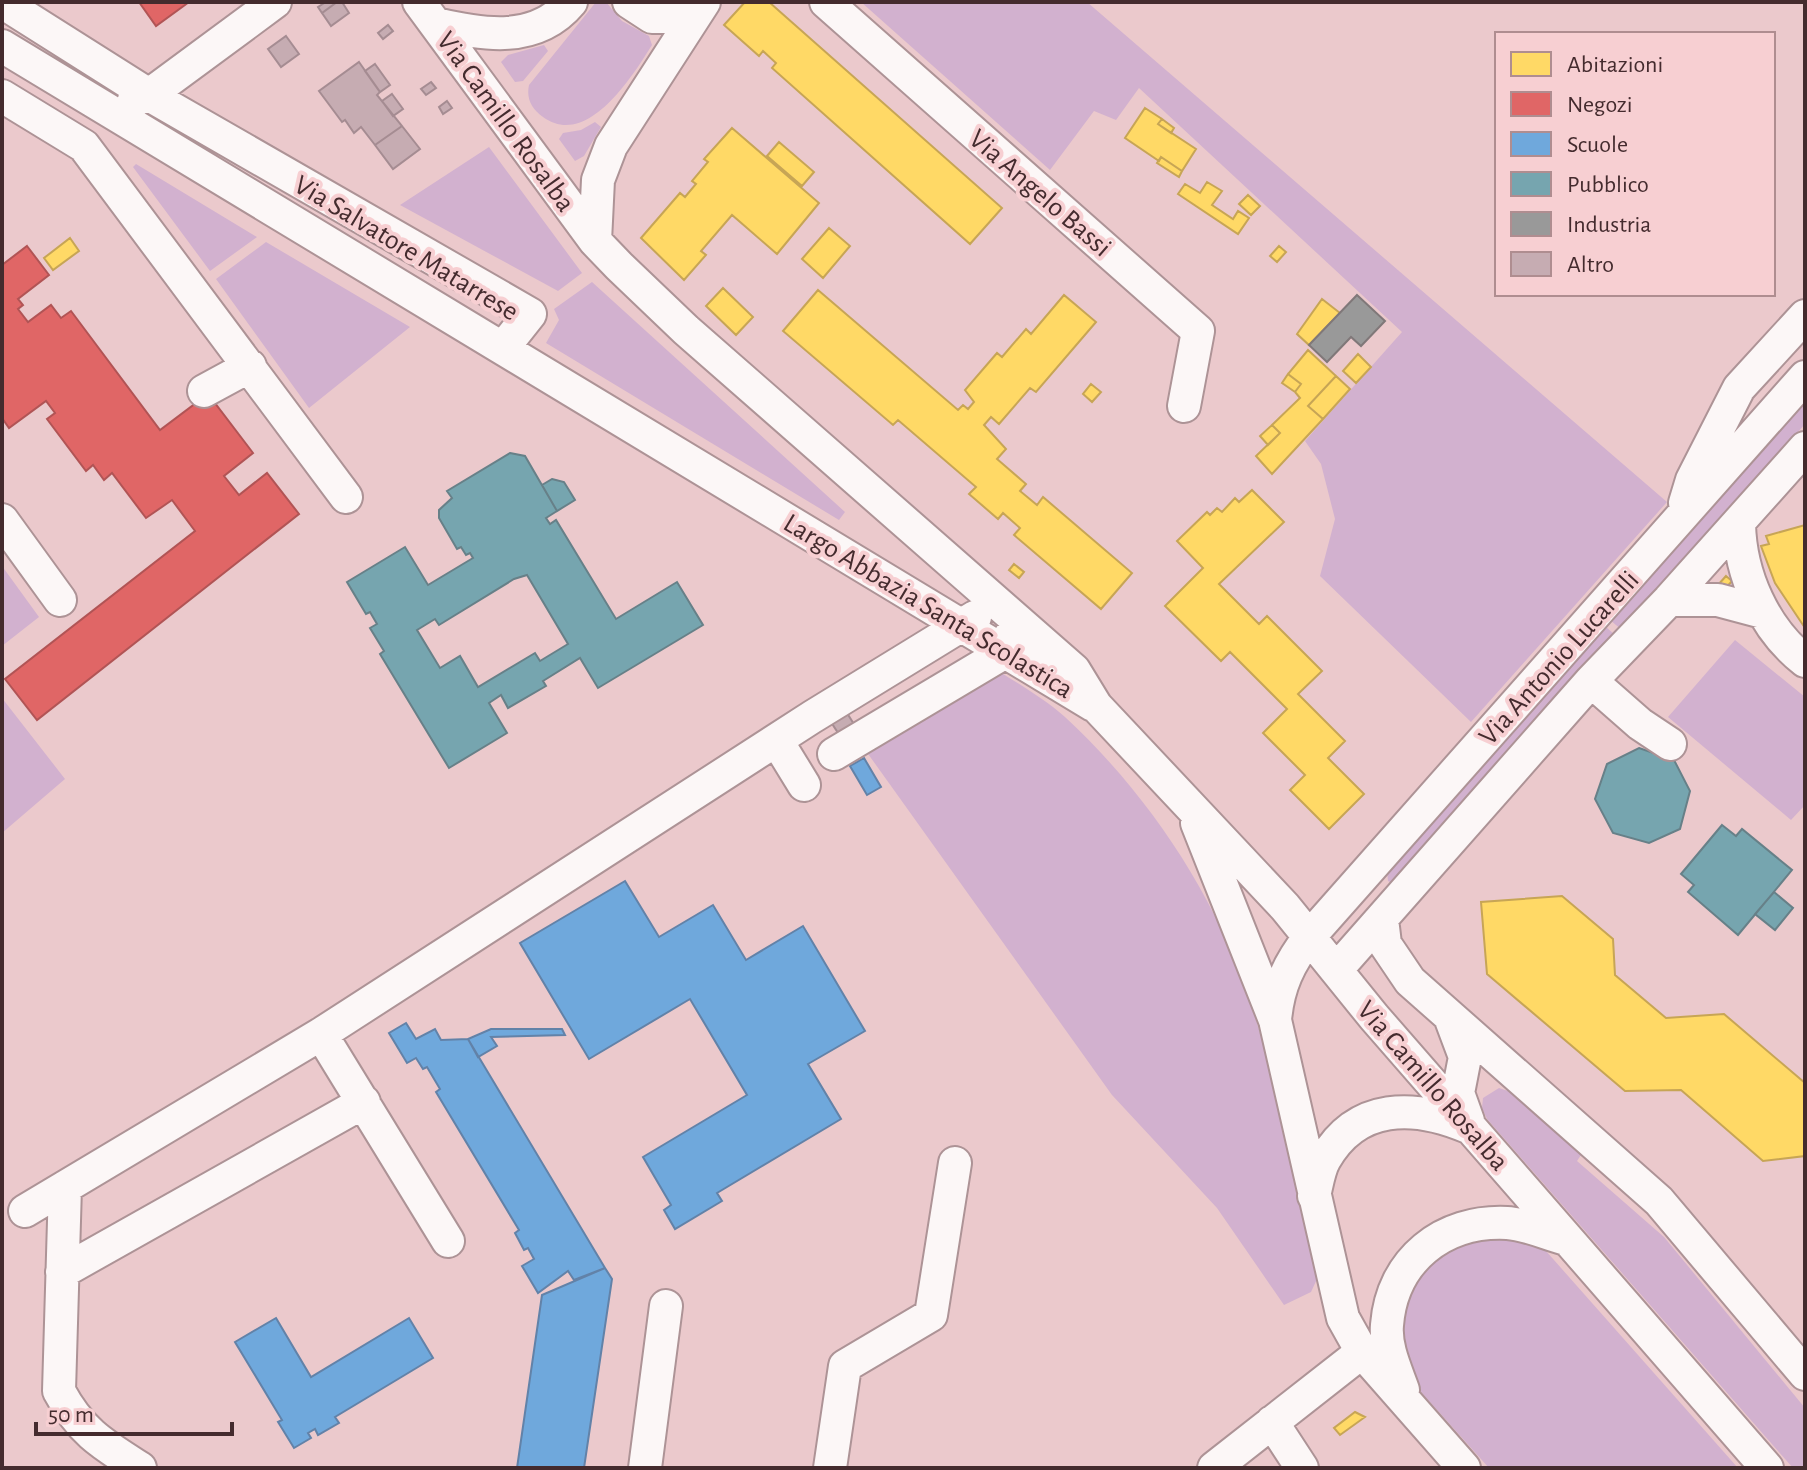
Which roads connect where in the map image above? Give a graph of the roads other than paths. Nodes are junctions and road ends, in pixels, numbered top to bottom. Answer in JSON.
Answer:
{"nodes":[{"id":1,"x":2,"y":2,"type":"edge"},
{"id":2,"x":275,"y":2,"type":"edge"},
{"id":3,"x":571,"y":2,"type":"edge"},
{"id":4,"x":629,"y":2,"type":"edge"},
{"id":5,"x":826,"y":2,"type":"edge"},
{"id":6,"x":699,"y":9,"type":"edge"},
{"id":7,"x":427,"y":13,"type":"edge"},
{"id":8,"x":2,"y":46,"type":"edge"},
{"id":9,"x":149,"y":95,"type":"junction"},
{"id":10,"x":2,"y":96,"type":"edge"},
{"id":11,"x":107,"y":112,"type":"junction"},
{"id":12,"x":84,"y":146,"type":"junction"},
{"id":13,"x":595,"y":241,"type":"junction"},
{"id":14,"x":1805,"y":316,"type":"edge"},
{"id":15,"x":503,"y":348,"type":"junction"},
{"id":16,"x":250,"y":366,"type":"junction"},
{"id":17,"x":1805,"y":377,"type":"edge"},
{"id":18,"x":204,"y":391,"type":"dead end"},
{"id":19,"x":1184,"y":406,"type":"dead end"},
{"id":20,"x":1805,"y":448,"type":"edge"},
{"id":21,"x":346,"y":497,"type":"dead end"},
{"id":22,"x":2,"y":520,"type":"edge"},
{"id":23,"x":1680,"y":520,"type":"junction"},
{"id":24,"x":1739,"y":523,"type":"junction"},
{"id":25,"x":908,"y":525,"type":"junction"},
{"id":26,"x":868,"y":566,"type":"junction"},
{"id":27,"x":990,"y":597,"type":"junction"},
{"id":28,"x":60,"y":600,"type":"dead end"},
{"id":29,"x":1669,"y":600,"type":"junction"},
{"id":30,"x":1763,"y":612,"type":"junction"},
{"id":31,"x":962,"y":625,"type":"junction"},
{"id":32,"x":1014,"y":638,"type":"junction"},
{"id":33,"x":1805,"y":661,"type":"edge"},
{"id":34,"x":1591,"y":681,"type":"junction"},
{"id":35,"x":1096,"y":706,"type":"joint"},
{"id":36,"x":812,"y":717,"type":"junction"},
{"id":37,"x":777,"y":741,"type":"junction"},
{"id":38,"x":1670,"y":744,"type":"dead end"},
{"id":39,"x":804,"y":785,"type":"dead end"},
{"id":40,"x":1189,"y":806,"type":"junction"},
{"id":41,"x":1364,"y":876,"type":"junction"},
{"id":42,"x":1389,"y":911,"type":"junction"},
{"id":43,"x":1310,"y":936,"type":"junction"},
{"id":44,"x":1337,"y":969,"type":"junction"},
{"id":45,"x":1448,"y":1014,"type":"junction"},
{"id":46,"x":1275,"y":1020,"type":"junction"},
{"id":47,"x":321,"y":1034,"type":"junction"},
{"id":48,"x":364,"y":1102,"type":"junction"},
{"id":49,"x":1470,"y":1128,"type":"junction"},
{"id":50,"x":955,"y":1163,"type":"dead end"},
{"id":51,"x":65,"y":1187,"type":"junction"},
{"id":52,"x":1314,"y":1196,"type":"junction"},
{"id":53,"x":25,"y":1211,"type":"dead end"},
{"id":54,"x":1566,"y":1239,"type":"junction"},
{"id":55,"x":448,"y":1241,"type":"dead end"},
{"id":56,"x":62,"y":1272,"type":"junction"},
{"id":57,"x":666,"y":1306,"type":"dead end"},
{"id":58,"x":1362,"y":1352,"type":"junction"},
{"id":59,"x":1805,"y":1374,"type":"edge"},
{"id":60,"x":1410,"y":1407,"type":"junction"},
{"id":61,"x":1272,"y":1422,"type":"junction"},
{"id":62,"x":140,"y":1468,"type":"edge"},
{"id":63,"x":645,"y":1468,"type":"edge"},
{"id":64,"x":830,"y":1468,"type":"edge"},
{"id":65,"x":1214,"y":1468,"type":"edge"},
{"id":66,"x":1302,"y":1468,"type":"edge"},
{"id":67,"x":1464,"y":1468,"type":"edge"},
{"id":68,"x":1767,"y":1468,"type":"edge"}],
"edges":[{"from":1,"to":9,"type":"street","name":"Via Salvatore Matarrese"},
{"from":2,"to":9,"type":"street"},
{"from":3,"to":7,"type":"street"},
{"from":4,"to":6,"type":"street"},
{"from":5,"to":19,"type":"street","name":"Via Angelo Bassi"},
{"from":6,"to":13,"type":"street"},
{"from":7,"to":13,"type":"street","name":"Via Camillo Rosalba"},
{"from":8,"to":11,"type":"street","name":"Via Salvatore Matarrese"},
{"from":9,"to":11,"type":"street"},
{"from":9,"to":15,"type":"street","name":"Via Salvatore Matarrese"},
{"from":10,"to":12,"type":"street"},
{"from":11,"to":12,"type":"street"},
{"from":11,"to":15,"type":"street","name":"Via Salvatore Matarrese"},
{"from":12,"to":16,"type":"street"},
{"from":13,"to":25,"type":"street","name":"Largo Abbazia Santa Scolastica"},
{"from":14,"to":23,"type":"street"},
{"from":15,"to":26,"type":"street","name":"Largo Abbazia Santa Scolastica"},
{"from":16,"to":18,"type":"street"},
{"from":16,"to":21,"type":"street"},
{"from":17,"to":23,"type":"street","name":"Via Antonio Lucarelli"},
{"from":20,"to":24,"type":"street","name":"Via Antonio Lucarelli"},
{"from":22,"to":28,"type":"street"},
{"from":23,"to":41,"type":"street","name":"Via Antonio Lucarelli"},
{"from":24,"to":29,"type":"street","name":"Via Antonio Lucarelli"},
{"from":24,"to":30,"type":"street"},
{"from":25,"to":26,"type":"street"},
{"from":25,"to":27,"type":"street","name":"Largo Abbazia Santa Scolastica"},
{"from":26,"to":31,"type":"street","name":"Largo Abbazia Santa Scolastica"},
{"from":27,"to":31,"type":"street"},
{"from":27,"to":32,"type":"street","name":"Largo Abbazia Santa Scolastica"},
{"from":29,"to":30,"type":"street"},
{"from":29,"to":34,"type":"street","name":"Via Antonio Lucarelli"},
{"from":30,"to":33,"type":"street"},
{"from":31,"to":32,"type":"street","name":"Largo Abbazia Santa Scolastica"},
{"from":31,"to":36,"type":"street"},
{"from":32,"to":35,"type":"street","name":"Largo Abbazia Santa Scolastica"},
{"from":32,"to":36,"type":"street"},
{"from":34,"to":38,"type":"street"},
{"from":34,"to":42,"type":"street","name":"Via Antonio Lucarelli"},
{"from":35,"to":40,"type":"street","name":"Via Camillo Rosalba"},
{"from":36,"to":37,"type":"street"},
{"from":37,"to":39,"type":"street"},
{"from":37,"to":47,"type":"street"},
{"from":40,"to":43,"type":"street","name":"Via Camillo Rosalba"},
{"from":40,"to":46,"type":"street"},
{"from":41,"to":42,"type":"street"},
{"from":41,"to":43,"type":"street","name":"Via Antonio Lucarelli"},
{"from":42,"to":44,"type":"street","name":"Via Antonio Lucarelli"},
{"from":42,"to":45,"type":"street"},
{"from":43,"to":44,"type":"street","name":"Via Camillo Rosalba"},
{"from":43,"to":46,"type":"street","name":"Via Antonio Lucarelli"},
{"from":44,"to":49,"type":"street","name":"Via Camillo Rosalba"},
{"from":45,"to":49,"type":"street"},
{"from":45,"to":59,"type":"street"},
{"from":46,"to":52,"type":"street"},
{"from":47,"to":48,"type":"street"},
{"from":47,"to":51,"type":"street"},
{"from":48,"to":55,"type":"street"},
{"from":48,"to":56,"type":"street"},
{"from":49,"to":52,"type":"street"},
{"from":49,"to":54,"type":"street","name":"Via Camillo Rosalba"},
{"from":50,"to":64,"type":"street"},
{"from":51,"to":53,"type":"street"},
{"from":51,"to":56,"type":"street"},
{"from":52,"to":58,"type":"street"},
{"from":54,"to":60,"type":"street"},
{"from":54,"to":68,"type":"street","name":"Via Camillo Rosalba"},
{"from":56,"to":62,"type":"street"},
{"from":57,"to":63,"type":"street"},
{"from":58,"to":60,"type":"street"},
{"from":58,"to":61,"type":"street"},
{"from":60,"to":67,"type":"street"},
{"from":61,"to":65,"type":"street"},
{"from":61,"to":66,"type":"street"}]}
